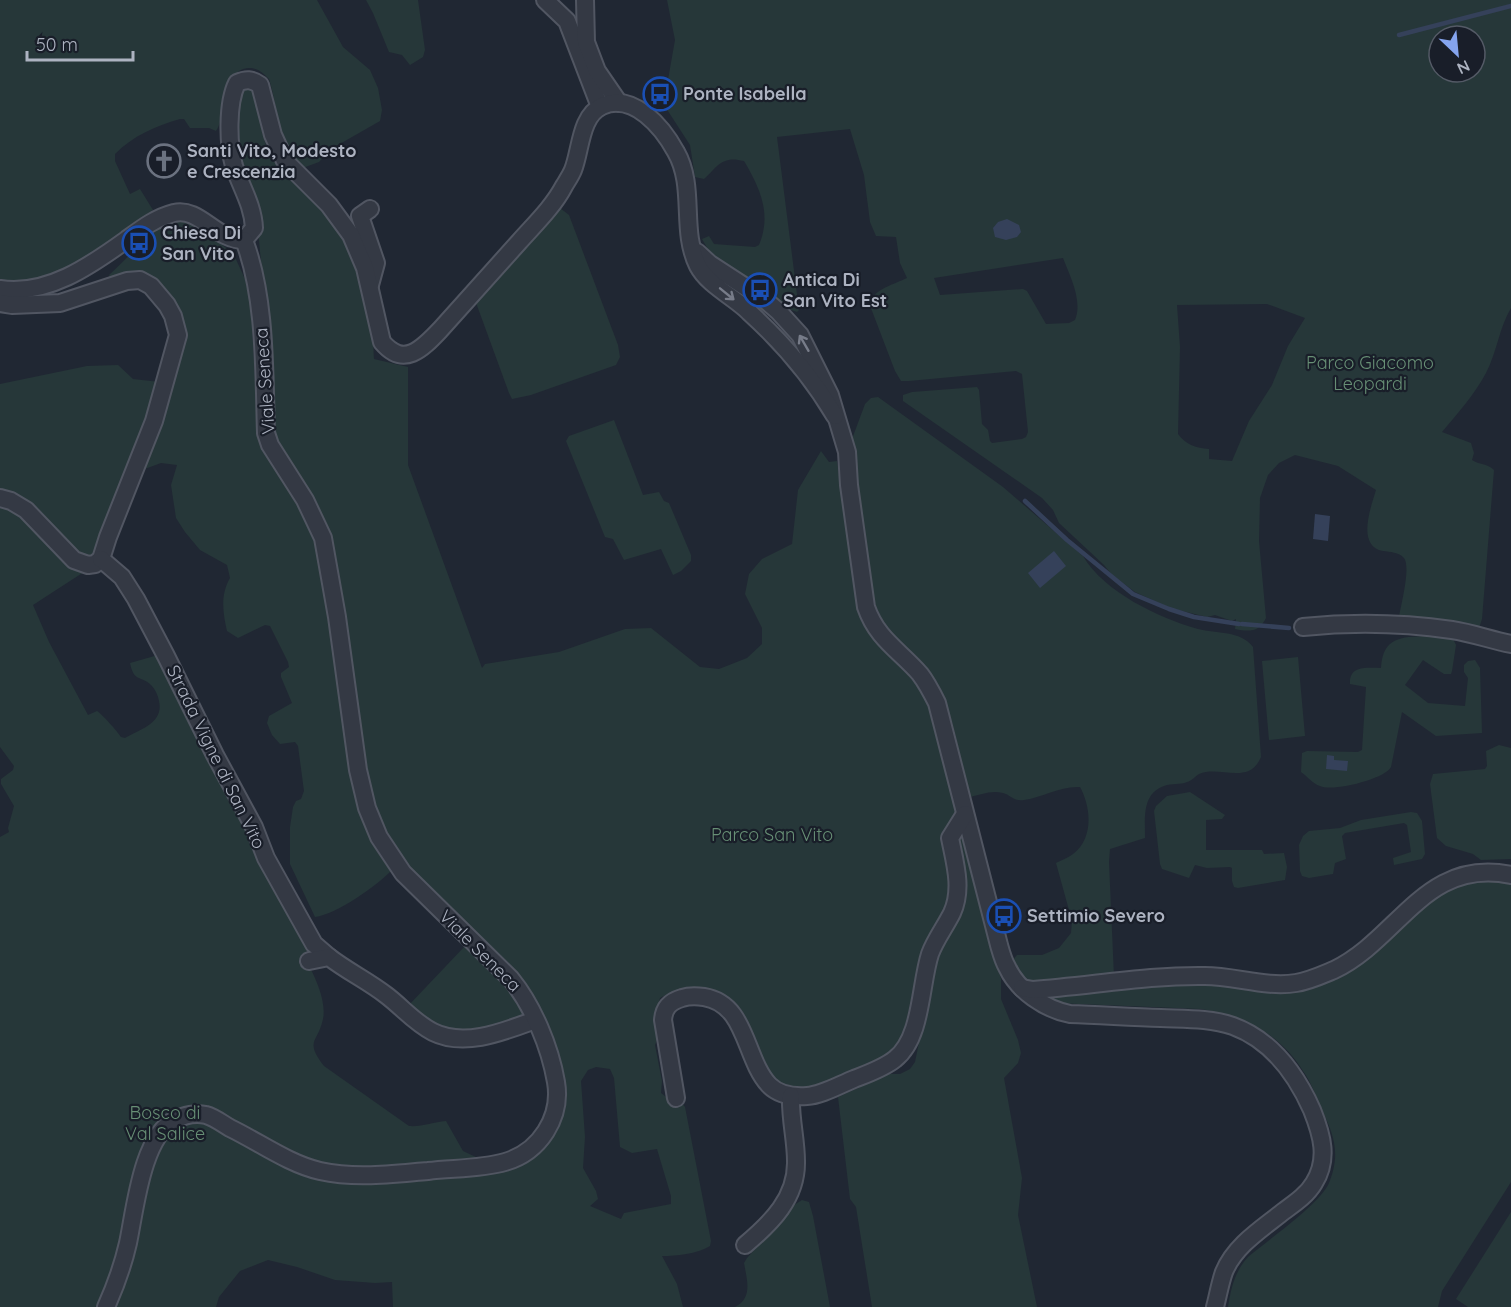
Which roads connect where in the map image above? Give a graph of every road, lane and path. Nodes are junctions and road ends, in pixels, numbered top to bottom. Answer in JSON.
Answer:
{"nodes":[{"id":1,"x":545,"y":0,"type":"edge"},
{"id":2,"x":585,"y":0,"type":"edge"},
{"id":3,"x":619,"y":104,"type":"junction"},
{"id":4,"x":600,"y":107,"type":"junction"},
{"id":5,"x":370,"y":209,"type":"dead end"},
{"id":6,"x":244,"y":240,"type":"junction"},
{"id":7,"x":370,"y":286,"type":"junction"},
{"id":8,"x":0,"y":289,"type":"edge"},
{"id":9,"x":0,"y":303,"type":"edge"},
{"id":10,"x":0,"y":498,"type":"edge"},
{"id":11,"x":101,"y":559,"type":"junction"},
{"id":12,"x":1303,"y":627,"type":"dead end"},
{"id":13,"x":1511,"y":644,"type":"edge"},
{"id":14,"x":965,"y":814,"type":"junction"},
{"id":15,"x":1511,"y":875,"type":"edge"},
{"id":16,"x":329,"y":957,"type":"junction"},
{"id":17,"x":309,"y":961,"type":"dead end"},
{"id":18,"x":1022,"y":988,"type":"junction"},
{"id":19,"x":535,"y":1020,"type":"junction"},
{"id":20,"x":791,"y":1096,"type":"junction"},
{"id":21,"x":676,"y":1098,"type":"dead end"},
{"id":22,"x":745,"y":1245,"type":"dead end"},
{"id":23,"x":106,"y":1307,"type":"edge"},
{"id":24,"x":1215,"y":1307,"type":"edge"}],
"edges":[{"from":1,"to":4,"type":"street"},
{"from":2,"to":3,"type":"street"},
{"from":3,"to":4,"type":"street"},
{"from":3,"to":14,"type":"street"},
{"from":4,"to":7,"type":"street"},
{"from":5,"to":7,"type":"street"},
{"from":6,"to":7,"type":"street"},
{"from":6,"to":8,"type":"street"},
{"from":6,"to":19,"type":"street","name":"Viale Seneca"},
{"from":9,"to":11,"type":"street"},
{"from":10,"to":11,"type":"street"},
{"from":11,"to":16,"type":"street","name":"Strada Vigne di San Vito"},
{"from":12,"to":13,"type":"street"},
{"from":14,"to":18,"type":"street"},
{"from":14,"to":20,"type":"street"},
{"from":15,"to":18,"type":"street"},
{"from":16,"to":17,"type":"street"},
{"from":16,"to":19,"type":"street","name":"Strada Vigne di San Vito"},
{"from":18,"to":24,"type":"street"},
{"from":19,"to":23,"type":"street","name":"Viale Seneca"},
{"from":20,"to":21,"type":"street"},
{"from":20,"to":22,"type":"street"}]}
